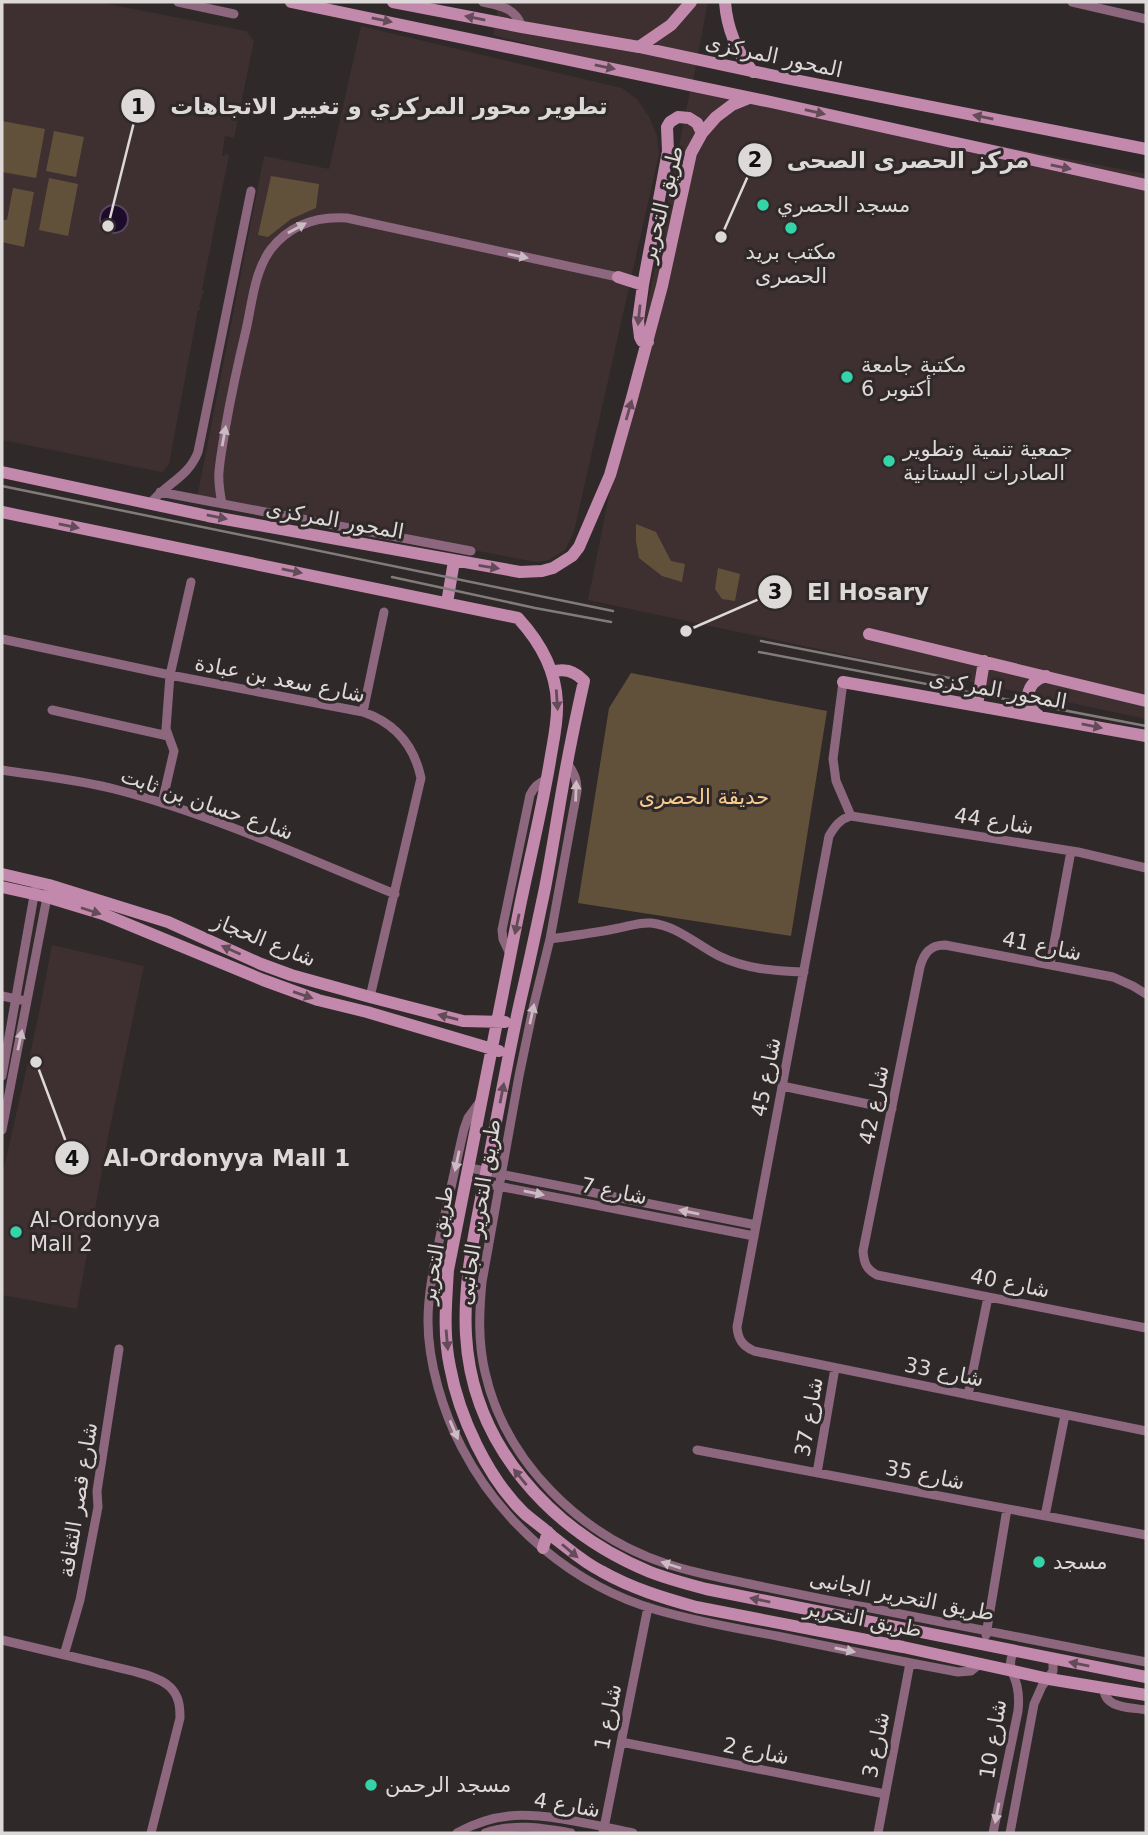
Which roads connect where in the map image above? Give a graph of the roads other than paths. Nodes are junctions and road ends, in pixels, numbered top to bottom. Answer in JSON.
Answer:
{"nodes":[{"id":1,"x":178,"y":2,"type":"edge"},
{"id":2,"x":291,"y":2,"type":"edge"},
{"id":3,"x":393,"y":2,"type":"edge"},
{"id":4,"x":483,"y":2,"type":"edge"},
{"id":5,"x":691,"y":2,"type":"edge"},
{"id":6,"x":724,"y":2,"type":"edge"},
{"id":7,"x":1072,"y":2,"type":"edge"},
{"id":8,"x":1117,"y":6,"type":"edge"},
{"id":9,"x":234,"y":14,"type":"dead end"},
{"id":10,"x":1146,"y":19,"type":"edge"},
{"id":11,"x":522,"y":27,"type":"junction"},
{"id":12,"x":639,"y":47,"type":"junction"},
{"id":13,"x":753,"y":72,"type":"junction"},
{"id":14,"x":749,"y":98,"type":"junction"},
{"id":15,"x":702,"y":133,"type":"junction"},
{"id":16,"x":1146,"y":149,"type":"edge"},
{"id":17,"x":1146,"y":185,"type":"edge"},
{"id":18,"x":251,"y":191,"type":"dead end"},
{"id":19,"x":618,"y":277,"type":"joint"},
{"id":20,"x":643,"y":285,"type":"junction"},
{"id":21,"x":648,"y":342,"type":"junction"},
{"id":22,"x":2,"y":472,"type":"edge"},
{"id":23,"x":610,"y":475,"type":"joint"},
{"id":24,"x":160,"y":492,"type":"junction"},
{"id":25,"x":150,"y":504,"type":"junction"},
{"id":26,"x":222,"y":504,"type":"junction"},
{"id":27,"x":2,"y":512,"type":"edge"},
{"id":28,"x":471,"y":551,"type":"dead end"},
{"id":29,"x":454,"y":561,"type":"junction"},
{"id":30,"x":191,"y":582,"type":"dead end"},
{"id":31,"x":447,"y":603,"type":"junction"},
{"id":32,"x":384,"y":612,"type":"dead end"},
{"id":33,"x":869,"y":634,"type":"dead end"},
{"id":34,"x":2,"y":641,"type":"edge"},
{"id":35,"x":984,"y":661,"type":"junction"},
{"id":36,"x":552,"y":672,"type":"junction"},
{"id":37,"x":170,"y":675,"type":"junction"},
{"id":38,"x":1046,"y":676,"type":"junction"},
{"id":39,"x":843,"y":682,"type":"joint"},
{"id":40,"x":1146,"y":701,"type":"edge"},
{"id":41,"x":977,"y":705,"type":"junction"},
{"id":42,"x":52,"y":710,"type":"dead end"},
{"id":43,"x":363,"y":712,"type":"junction"},
{"id":44,"x":1039,"y":716,"type":"junction"},
{"id":45,"x":168,"y":736,"type":"junction"},
{"id":46,"x":1146,"y":736,"type":"edge"},
{"id":47,"x":567,"y":763,"type":"junction"},
{"id":48,"x":2,"y":769,"type":"edge"},
{"id":49,"x":162,"y":803,"type":"junction"},
{"id":50,"x":851,"y":816,"type":"junction"},
{"id":51,"x":1071,"y":851,"type":"junction"},
{"id":52,"x":1146,"y":868,"type":"edge"},
{"id":53,"x":2,"y":874,"type":"edge"},
{"id":54,"x":2,"y":887,"type":"edge"},
{"id":55,"x":42,"y":889,"type":"junction"},
{"id":56,"x":395,"y":894,"type":"junction"},
{"id":57,"x":550,"y":939,"type":"junction"},
{"id":58,"x":929,"y":949,"type":"joint"},
{"id":59,"x":1050,"y":965,"type":"junction"},
{"id":60,"x":804,"y":972,"type":"junction"},
{"id":61,"x":1146,"y":994,"type":"edge"},
{"id":62,"x":2,"y":996,"type":"edge"},
{"id":63,"x":370,"y":997,"type":"junction"},
{"id":64,"x":16,"y":999,"type":"junction"},
{"id":65,"x":28,"y":1001,"type":"junction"},
{"id":66,"x":497,"y":1022,"type":"junction"},
{"id":67,"x":516,"y":1022,"type":"junction"},
{"id":68,"x":492,"y":1049,"type":"junction"},
{"id":69,"x":510,"y":1052,"type":"junction"},
{"id":70,"x":2,"y":1076,"type":"edge"},
{"id":71,"x":782,"y":1086,"type":"junction"},
{"id":72,"x":482,"y":1098,"type":"junction"},
{"id":73,"x":892,"y":1109,"type":"junction"},
{"id":74,"x":2,"y":1130,"type":"edge"},
{"id":75,"x":468,"y":1174,"type":"junction"},
{"id":76,"x":502,"y":1174,"type":"junction"},
{"id":77,"x":485,"y":1177,"type":"junction"},
{"id":78,"x":499,"y":1186,"type":"junction"},
{"id":79,"x":756,"y":1225,"type":"junction"},
{"id":80,"x":754,"y":1236,"type":"junction"},
{"id":81,"x":868,"y":1270,"type":"joint"},
{"id":82,"x":988,"y":1297,"type":"junction"},
{"id":83,"x":1146,"y":1328,"type":"edge"},
{"id":84,"x":740,"y":1340,"type":"joint"},
{"id":85,"x":119,"y":1349,"type":"dead end"},
{"id":86,"x":835,"y":1368,"type":"junction"},
{"id":87,"x":968,"y":1395,"type":"junction"},
{"id":88,"x":1065,"y":1415,"type":"junction"},
{"id":89,"x":1146,"y":1431,"type":"edge"},
{"id":90,"x":697,"y":1450,"type":"dead end"},
{"id":91,"x":817,"y":1473,"type":"junction"},
{"id":92,"x":1007,"y":1509,"type":"junction"},
{"id":93,"x":1045,"y":1516,"type":"junction"},
{"id":94,"x":548,"y":1532,"type":"junction"},
{"id":95,"x":1146,"y":1535,"type":"edge"},
{"id":96,"x":542,"y":1548,"type":"junction"},
{"id":97,"x":648,"y":1607,"type":"junction"},
{"id":98,"x":729,"y":1620,"type":"junction"},
{"id":99,"x":987,"y":1631,"type":"junction"},
{"id":100,"x":2,"y":1640,"type":"edge"},
{"id":101,"x":984,"y":1645,"type":"junction"},
{"id":102,"x":1014,"y":1651,"type":"junction"},
{"id":103,"x":64,"y":1655,"type":"junction"},
{"id":104,"x":1053,"y":1659,"type":"junction"},
{"id":105,"x":1146,"y":1662,"type":"edge"},
{"id":106,"x":909,"y":1663,"type":"junction"},
{"id":107,"x":981,"y":1663,"type":"junction"},
{"id":108,"x":1012,"y":1671,"type":"junction"},
{"id":109,"x":1146,"y":1677,"type":"edge"},
{"id":110,"x":1049,"y":1679,"type":"junction"},
{"id":111,"x":1104,"y":1687,"type":"junction"},
{"id":112,"x":1146,"y":1695,"type":"edge"},
{"id":113,"x":1146,"y":1710,"type":"edge"},
{"id":114,"x":621,"y":1742,"type":"junction"},
{"id":115,"x":885,"y":1794,"type":"junction"},
{"id":116,"x":603,"y":1830,"type":"edge"},
{"id":117,"x":151,"y":1833,"type":"edge"},
{"id":118,"x":457,"y":1833,"type":"edge"},
{"id":119,"x":485,"y":1833,"type":"edge"},
{"id":120,"x":571,"y":1833,"type":"edge"},
{"id":121,"x":633,"y":1833,"type":"edge"},
{"id":122,"x":878,"y":1833,"type":"edge"},
{"id":123,"x":993,"y":1833,"type":"edge"},
{"id":124,"x":1010,"y":1833,"type":"edge"}],
"edges":[{"from":1,"to":9,"type":"street"},
{"from":2,"to":14,"type":"street","one_way":true},
{"from":11,"to":3,"type":"street","name":"المحور المركزى","one_way":true},
{"from":4,"to":11,"type":"street"},
{"from":5,"to":12,"type":"street"},
{"from":6,"to":13,"type":"street"},
{"from":7,"to":8,"type":"street"},
{"from":8,"to":10,"type":"street"},
{"from":11,"to":12,"type":"street","name":"المحور المركزى"},
{"from":12,"to":13,"type":"street","name":"المحور المركزى"},
{"from":16,"to":13,"type":"street","name":"المحور المركزى","one_way":true},
{"from":14,"to":15,"type":"street","name":"طريق التحرير"},
{"from":14,"to":17,"type":"street","one_way":true},
{"from":15,"to":20,"type":"street","name":"طريق التحرير"},
{"from":15,"to":21,"type":"street","name":"طريق التحرير"},
{"from":18,"to":24,"type":"street"},
{"from":19,"to":20,"type":"street"},
{"from":26,"to":19,"type":"street","one_way":true},
{"from":20,"to":21,"type":"street","name":"طريق التحرير","one_way":true},
{"from":23,"to":21,"type":"street","name":"طريق التحرير","one_way":true},
{"from":22,"to":25,"type":"street","name":"المحور المركزى"},
{"from":29,"to":23,"type":"street","name":"المحور المركزى","one_way":true},
{"from":24,"to":25,"type":"street"},
{"from":24,"to":26,"type":"street"},
{"from":25,"to":29,"type":"street","name":"المحور المركزى","one_way":true},
{"from":26,"to":28,"type":"street"},
{"from":27,"to":31,"type":"street","one_way":true},
{"from":29,"to":31,"type":"street"},
{"from":30,"to":37,"type":"street"},
{"from":31,"to":36,"type":"street","name":"طريق التحرير"},
{"from":32,"to":43,"type":"street"},
{"from":33,"to":35,"type":"street","name":"المحور المركزى"},
{"from":34,"to":37,"type":"street","name":"شارع سعد بن عبادة"},
{"from":35,"to":38,"type":"street","name":"المحور المركزى"},
{"from":35,"to":41,"type":"street"},
{"from":36,"to":47,"type":"street","name":"طريق التحرير"},
{"from":36,"to":66,"type":"street","name":"طريق التحرير","one_way":true},
{"from":37,"to":43,"type":"street","name":"شارع سعد بن عبادة"},
{"from":37,"to":45,"type":"street"},
{"from":38,"to":40,"type":"street","name":"المحور المركزى"},
{"from":38,"to":44,"type":"street"},
{"from":39,"to":41,"type":"street","name":"المحور المركزى"},
{"from":39,"to":50,"type":"street"},
{"from":41,"to":44,"type":"street","name":"المحور المركزى"},
{"from":42,"to":45,"type":"street"},
{"from":43,"to":56,"type":"street","name":"شارع سعد بن عبادة"},
{"from":44,"to":46,"type":"street","name":"المحور المركزى","one_way":true},
{"from":45,"to":49,"type":"street"},
{"from":57,"to":47,"type":"street","name":"طريق التحرير الجانبى","one_way":true},
{"from":47,"to":67,"type":"street","name":"طريق التحرير"},
{"from":48,"to":49,"type":"street","name":"شارع حسان بن ثابت"},
{"from":49,"to":56,"type":"street","name":"شارع حسان بن ثابت"},
{"from":50,"to":51,"type":"street","name":"شارع 44"},
{"from":50,"to":60,"type":"street","name":"شارع 45"},
{"from":51,"to":52,"type":"street","name":"شارع 44"},
{"from":51,"to":59,"type":"street"},
{"from":53,"to":55,"type":"street","name":"شارع الحجاز"},
{"from":54,"to":55,"type":"street","name":"شارع الحجاز"},
{"from":63,"to":55,"type":"street","name":"شارع الحجاز","one_way":true},
{"from":55,"to":64,"type":"street"},
{"from":55,"to":65,"type":"street"},
{"from":55,"to":68,"type":"street","name":"شارع الحجاز","one_way":true},
{"from":56,"to":63,"type":"street","name":"شارع سعد بن عبادة"},
{"from":57,"to":60,"type":"street"},
{"from":76,"to":57,"type":"street","name":"طريق التحرير الجانبى","one_way":true},
{"from":58,"to":59,"type":"street","name":"شارع 41"},
{"from":58,"to":73,"type":"street","name":"شارع 42"},
{"from":59,"to":61,"type":"street","name":"شارع 41"},
{"from":60,"to":71,"type":"street","name":"شارع 45"},
{"from":62,"to":64,"type":"street"},
{"from":66,"to":63,"type":"street","name":"شارع الحجاز","one_way":true},
{"from":64,"to":65,"type":"street"},
{"from":64,"to":70,"type":"street"},
{"from":74,"to":65,"type":"street","one_way":true},
{"from":66,"to":67,"type":"street","name":"شارع الحجاز"},
{"from":66,"to":68,"type":"street","name":"طريق التحرير"},
{"from":67,"to":69,"type":"street","name":"طريق التحرير"},
{"from":68,"to":69,"type":"street","name":"شارع الحجاز"},
{"from":68,"to":72,"type":"street","name":"طريق التحرير"},
{"from":77,"to":69,"type":"street","name":"طريق التحرير","one_way":true},
{"from":71,"to":73,"type":"street"},
{"from":71,"to":79,"type":"street","name":"شارع 45"},
{"from":72,"to":75,"type":"street","name":"طريق التحرير"},
{"from":72,"to":96,"type":"street","name":"طريق التحرير الجانبى","one_way":true},
{"from":73,"to":81,"type":"street","name":"شارع 42"},
{"from":75,"to":77,"type":"street","name":"شارع 7"},
{"from":75,"to":94,"type":"street","name":"طريق التحرير","one_way":true},
{"from":76,"to":77,"type":"street","name":"شارع 7"},
{"from":76,"to":78,"type":"street","name":"طريق التحرير الجانبى"},
{"from":79,"to":76,"type":"street","name":"شارع 7","one_way":true},
{"from":77,"to":78,"type":"street","name":"شارع 7"},
{"from":101,"to":77,"type":"street","name":"طريق التحرير","one_way":true},
{"from":78,"to":80,"type":"street","name":"شارع 7","one_way":true},
{"from":99,"to":78,"type":"street","name":"طريق التحرير الجانبى","one_way":true},
{"from":79,"to":80,"type":"street","name":"شارع 45"},
{"from":80,"to":84,"type":"street","name":"شارع 45"},
{"from":81,"to":82,"type":"street","name":"شارع 40"},
{"from":82,"to":83,"type":"street","name":"شارع 40"},
{"from":82,"to":87,"type":"street"},
{"from":84,"to":86,"type":"street","name":"شارع 33"},
{"from":85,"to":103,"type":"street","name":"شارع قصر الثقافة"},
{"from":86,"to":87,"type":"street","name":"شارع 33"},
{"from":86,"to":91,"type":"street","name":"شارع 37"},
{"from":87,"to":88,"type":"street","name":"شارع 33"},
{"from":88,"to":89,"type":"street","name":"شارع 33"},
{"from":88,"to":93,"type":"street"},
{"from":90,"to":91,"type":"street","name":"شارع 35"},
{"from":91,"to":92,"type":"street","name":"شارع 35"},
{"from":92,"to":93,"type":"street","name":"شارع 35"},
{"from":92,"to":99,"type":"street"},
{"from":93,"to":95,"type":"street","name":"شارع 35"},
{"from":94,"to":96,"type":"street"},
{"from":94,"to":98,"type":"street","name":"طريق التحرير","one_way":true},
{"from":96,"to":97,"type":"street","name":"طريق التحرير الجانبى"},
{"from":97,"to":98,"type":"street","name":"طريق التحرير الجانبى"},
{"from":97,"to":114,"type":"street","name":"شارع 1"},
{"from":98,"to":106,"type":"street","name":"طريق التحرير الجانبى","one_way":true},
{"from":98,"to":107,"type":"street","name":"طريق التحرير"},
{"from":99,"to":101,"type":"street"},
{"from":99,"to":105,"type":"street","name":"طريق التحرير الجانبى"},
{"from":100,"to":103,"type":"street"},
{"from":101,"to":102,"type":"street","name":"طريق التحرير"},
{"from":102,"to":104,"type":"street","name":"طريق التحرير"},
{"from":102,"to":108,"type":"street","name":"شارع 10"},
{"from":103,"to":117,"type":"street"},
{"from":109,"to":104,"type":"street","name":"طريق التحرير","one_way":true},
{"from":104,"to":110,"type":"street","name":"شارع 10"},
{"from":106,"to":107,"type":"street","name":"طريق التحرير الجانبى"},
{"from":106,"to":115,"type":"street","name":"شارع 3"},
{"from":107,"to":108,"type":"street","name":"طريق التحرير"},
{"from":108,"to":110,"type":"street","name":"طريق التحرير"},
{"from":108,"to":123,"type":"street","name":"شارع 10","one_way":true},
{"from":110,"to":111,"type":"street","name":"طريق التحرير"},
{"from":110,"to":124,"type":"street","name":"شارع 10"},
{"from":111,"to":112,"type":"street","name":"طريق التحرير"},
{"from":111,"to":113,"type":"street"},
{"from":114,"to":115,"type":"street","name":"شارع 2"},
{"from":114,"to":116,"type":"street","name":"شارع 1"},
{"from":115,"to":122,"type":"street","name":"شارع 3"},
{"from":116,"to":118,"type":"street","name":"شارع 4"},
{"from":116,"to":121,"type":"street","name":"شارع 4"},
{"from":119,"to":120,"type":"street","name":"شارع 4"}]}
